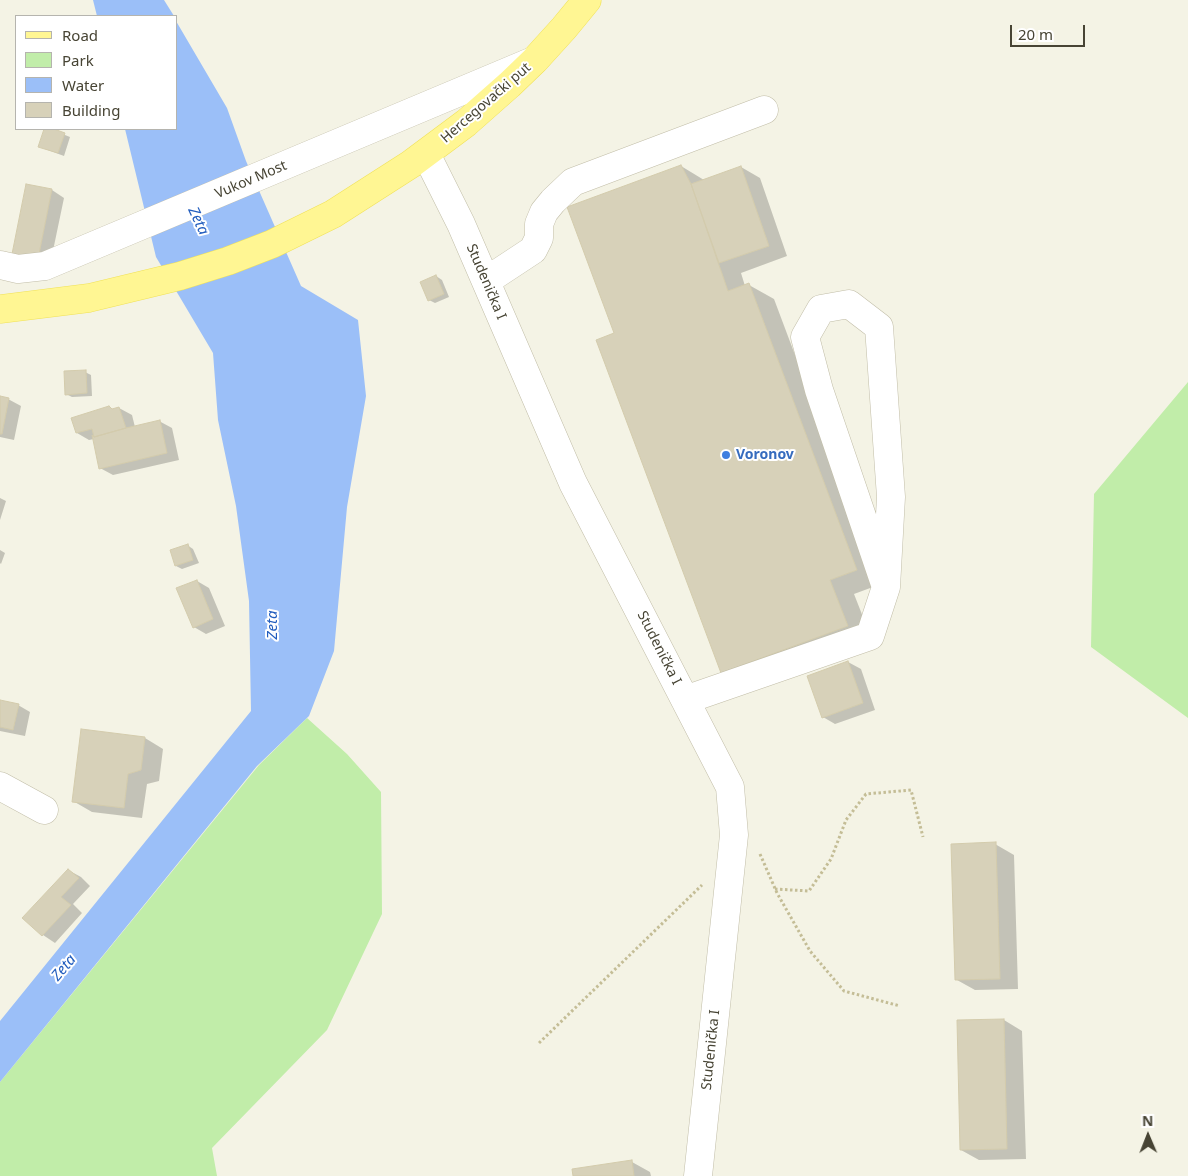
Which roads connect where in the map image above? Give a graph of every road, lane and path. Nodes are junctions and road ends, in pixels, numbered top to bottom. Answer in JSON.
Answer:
{"nodes":[{"id":1,"x":587,"y":0,"type":"edge"},
{"id":2,"x":534,"y":60,"type":"junction"},
{"id":3,"x":764,"y":110,"type":"dead end"},
{"id":4,"x":426,"y":154,"type":"junction"},
{"id":5,"x":0,"y":265,"type":"edge"},
{"id":6,"x":486,"y":281,"type":"junction"},
{"id":7,"x":0,"y":309,"type":"edge"},
{"id":8,"x":886,"y":587,"type":"junction"},
{"id":9,"x":685,"y":700,"type":"junction"},
{"id":10,"x":0,"y":786,"type":"edge"},
{"id":11,"x":44,"y":810,"type":"dead end"},
{"id":12,"x":923,"y":838,"type":"dead end"},
{"id":13,"x":756,"y":847,"type":"dead end"},
{"id":14,"x":703,"y":883,"type":"dead end"},
{"id":15,"x":775,"y":889,"type":"junction"},
{"id":16,"x":900,"y":1006,"type":"dead end"},
{"id":17,"x":538,"y":1043,"type":"dead end"},
{"id":18,"x":698,"y":1176,"type":"edge"}],
"edges":[{"from":1,"to":2,"type":"main road","name":"Hercegovački put"},
{"from":2,"to":4,"type":"main road","name":"Hercegovački put"},
{"from":2,"to":5,"type":"street","name":"Vukov Most"},
{"from":3,"to":6,"type":"street"},
{"from":4,"to":6,"type":"street","name":"Studenička I"},
{"from":4,"to":7,"type":"main road","name":"Hercegovački put"},
{"from":6,"to":9,"type":"street","name":"Studenička I"},
{"from":8,"to":8,"type":"street"},
{"from":8,"to":9,"type":"street"},
{"from":9,"to":18,"type":"street","name":"Studenička I"},
{"from":10,"to":11,"type":"street"},
{"from":12,"to":15,"type":"path"},
{"from":13,"to":15,"type":"path"},
{"from":14,"to":17,"type":"path"},
{"from":15,"to":16,"type":"path"}]}
